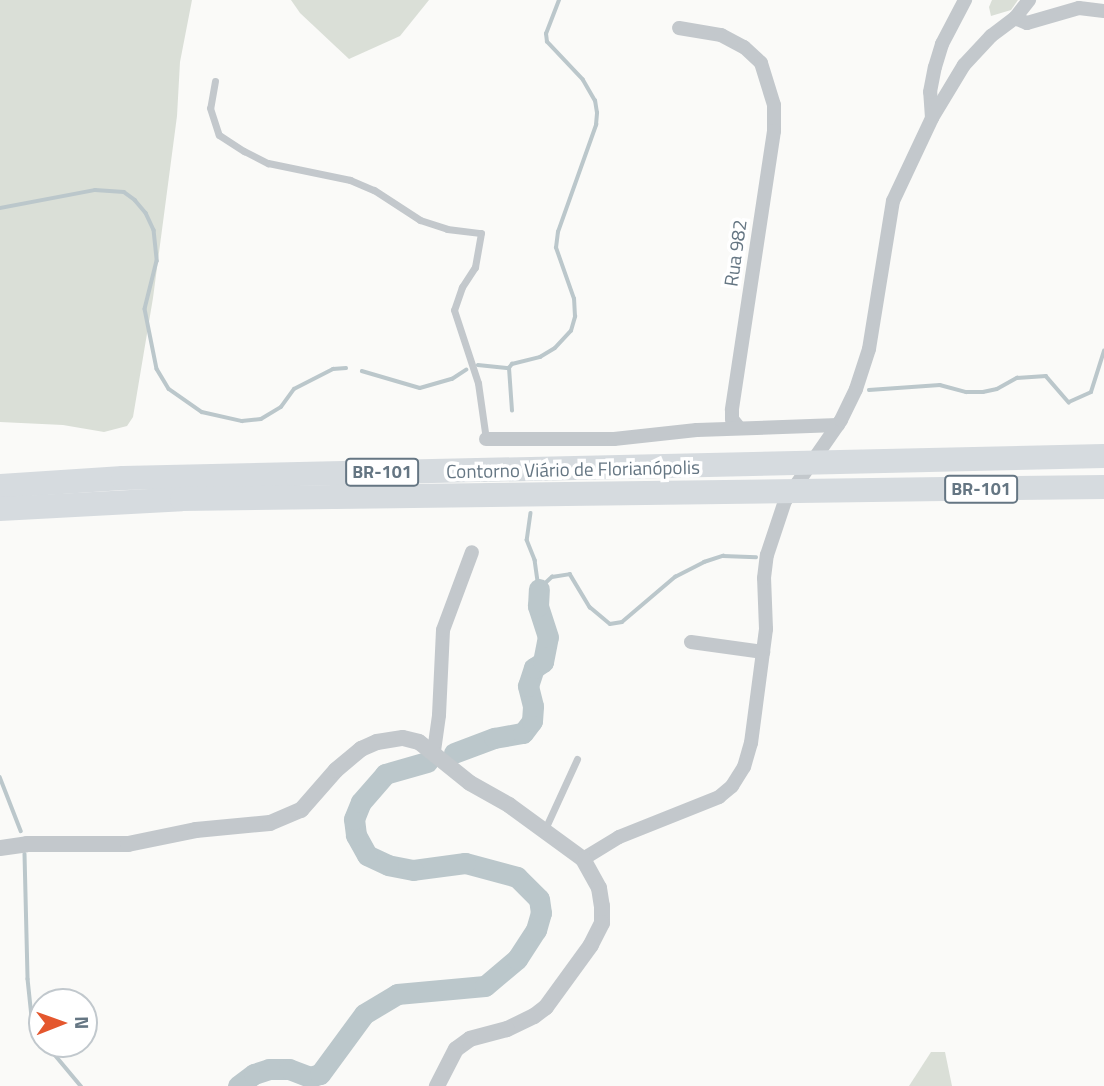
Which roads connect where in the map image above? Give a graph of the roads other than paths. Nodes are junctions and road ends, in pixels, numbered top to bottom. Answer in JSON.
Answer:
{"nodes":[{"id":1,"x":965,"y":0,"type":"edge"},
{"id":2,"x":1029,"y":0,"type":"edge"},
{"id":3,"x":1104,"y":11,"type":"edge"},
{"id":4,"x":1015,"y":18,"type":"junction"},
{"id":5,"x":678,"y":28,"type":"dead end"},
{"id":6,"x":215,"y":81,"type":"dead end"},
{"id":7,"x":932,"y":118,"type":"junction"},
{"id":8,"x":838,"y":425,"type":"junction"},
{"id":9,"x":739,"y":428,"type":"junction"},
{"id":10,"x":485,"y":439,"type":"joint"},
{"id":11,"x":1104,"y":456,"type":"edge"},
{"id":12,"x":0,"y":486,"type":"edge"},
{"id":13,"x":1104,"y":487,"type":"edge"},
{"id":14,"x":0,"y":509,"type":"edge"},
{"id":15,"x":472,"y":552,"type":"dead end"},
{"id":16,"x":691,"y":642,"type":"dead end"},
{"id":17,"x":763,"y":652,"type":"junction"},
{"id":18,"x":434,"y":751,"type":"junction"},
{"id":19,"x":578,"y":759,"type":"dead end"},
{"id":20,"x":545,"y":830,"type":"junction"},
{"id":21,"x":0,"y":848,"type":"edge"},
{"id":22,"x":583,"y":859,"type":"junction"},
{"id":23,"x":437,"y":1086,"type":"edge"}],
"edges":[{"from":1,"to":7,"type":"street"},
{"from":2,"to":4,"type":"street"},
{"from":3,"to":4,"type":"street"},
{"from":4,"to":7,"type":"street"},
{"from":5,"to":9,"type":"street","name":"Rua 982"},
{"from":6,"to":10,"type":"lane"},
{"from":7,"to":8,"type":"street"},
{"from":8,"to":9,"type":"street"},
{"from":8,"to":17,"type":"street"},
{"from":9,"to":10,"type":"street"},
{"from":11,"to":12,"type":"highway","name":"Contorno Viário de Florianópolis","number":"BR-101"},
{"from":13,"to":14,"type":"highway","name":"Contorno Viário de Florianópolis","number":"BR-101"},
{"from":15,"to":18,"type":"street"},
{"from":16,"to":17,"type":"street"},
{"from":17,"to":22,"type":"street"},
{"from":18,"to":20,"type":"street"},
{"from":18,"to":21,"type":"street"},
{"from":19,"to":20,"type":"lane"},
{"from":20,"to":22,"type":"street"},
{"from":22,"to":23,"type":"street"}]}
